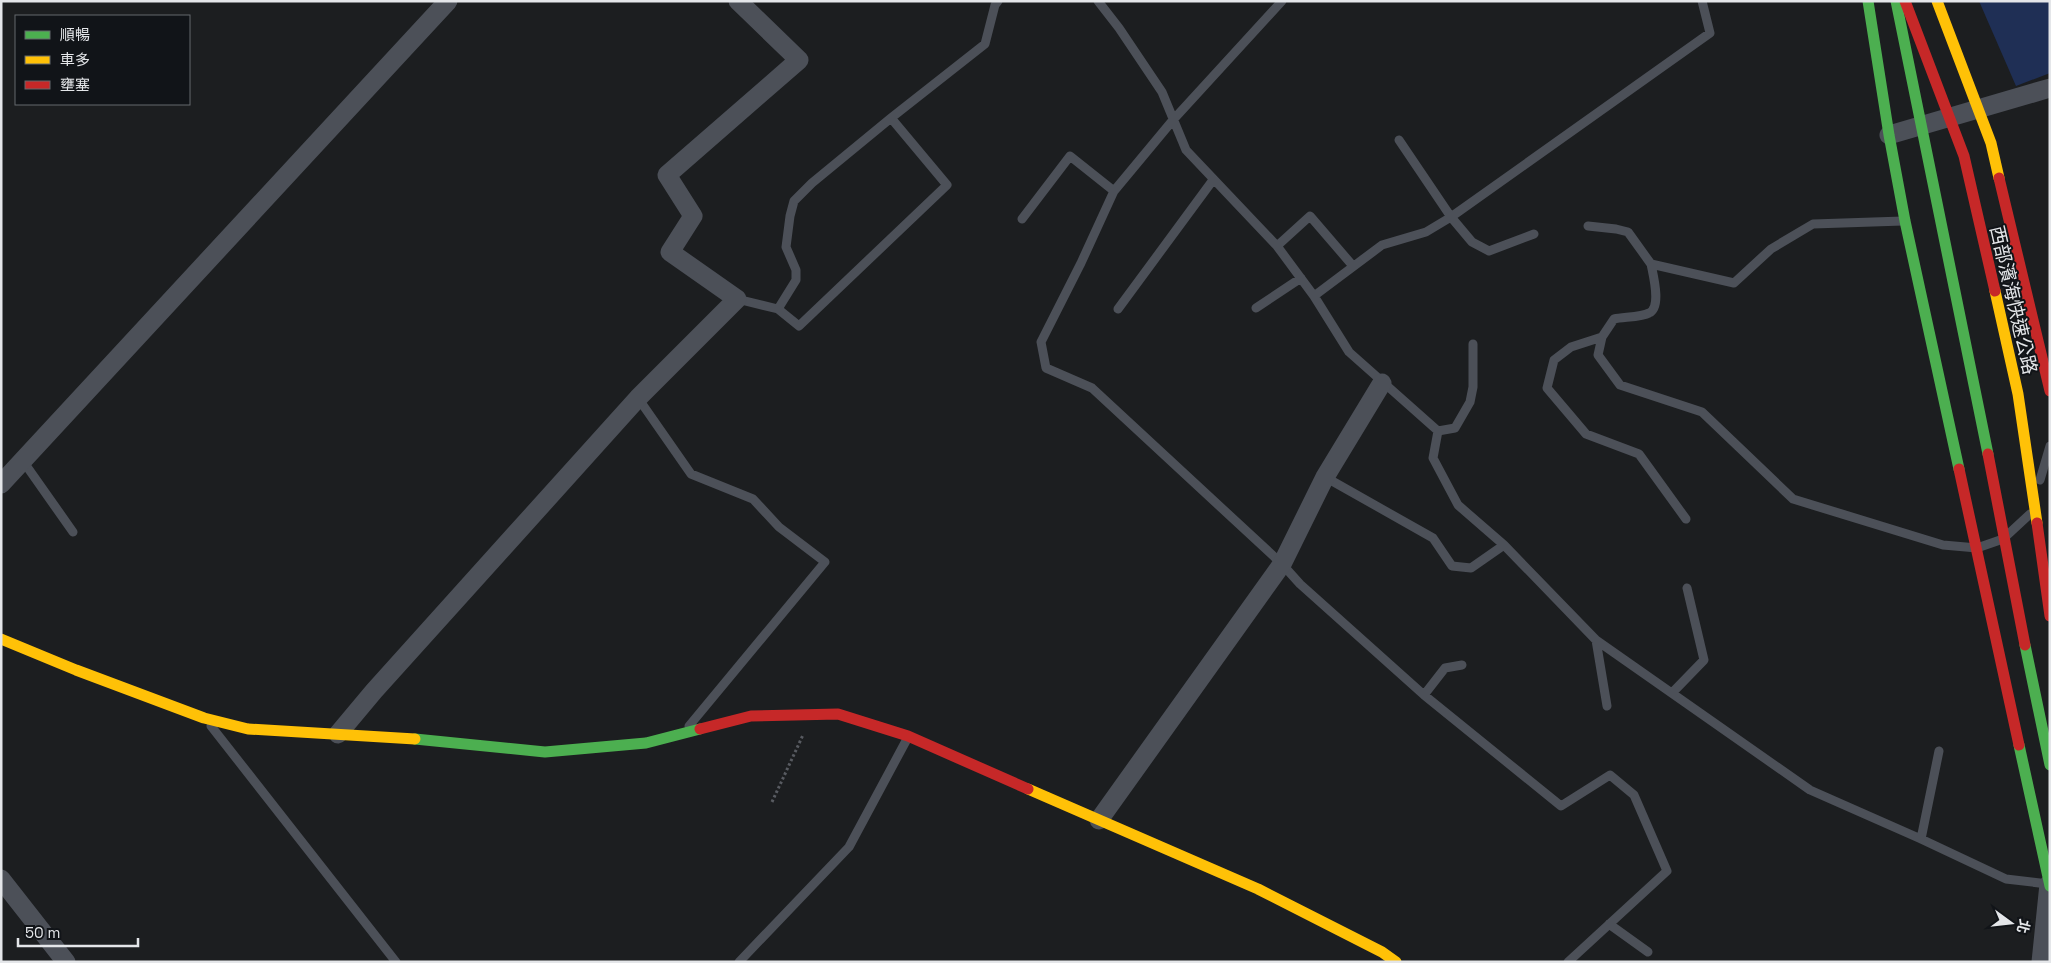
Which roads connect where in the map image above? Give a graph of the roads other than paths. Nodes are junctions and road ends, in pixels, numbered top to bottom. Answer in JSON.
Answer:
{"nodes":[{"id":1,"x":448,"y":1,"type":"edge"},
{"id":2,"x":738,"y":1,"type":"edge"},
{"id":3,"x":998,"y":1,"type":"edge"},
{"id":4,"x":1098,"y":1,"type":"edge"},
{"id":5,"x":1282,"y":1,"type":"edge"},
{"id":6,"x":1702,"y":1,"type":"edge"},
{"id":7,"x":1868,"y":1,"type":"edge"},
{"id":8,"x":1896,"y":1,"type":"edge"},
{"id":9,"x":1905,"y":1,"type":"edge"},
{"id":10,"x":1937,"y":1,"type":"edge"},
{"id":11,"x":2050,"y":88,"type":"edge"},
{"id":12,"x":892,"y":118,"type":"junction"},
{"id":13,"x":1174,"y":120,"type":"junction"},
{"id":14,"x":1923,"y":126,"type":"junction"},
{"id":15,"x":1889,"y":135,"type":"junction"},
{"id":16,"x":1399,"y":140,"type":"dead end"},
{"id":17,"x":1213,"y":180,"type":"junction"},
{"id":18,"x":1114,"y":191,"type":"junction"},
{"id":19,"x":1451,"y":217,"type":"junction"},
{"id":20,"x":1022,"y":220,"type":"dead end"},
{"id":21,"x":1905,"y":220,"type":"junction"},
{"id":22,"x":1588,"y":226,"type":"dead end"},
{"id":23,"x":1534,"y":234,"type":"dead end"},
{"id":24,"x":1277,"y":246,"type":"junction"},
{"id":25,"x":1651,"y":264,"type":"junction"},
{"id":26,"x":1353,"y":266,"type":"junction"},
{"id":27,"x":1300,"y":278,"type":"junction"},
{"id":28,"x":1314,"y":296,"type":"junction"},
{"id":29,"x":737,"y":299,"type":"junction"},
{"id":30,"x":1118,"y":308,"type":"dead end"},
{"id":31,"x":1256,"y":308,"type":"dead end"},
{"id":32,"x":778,"y":310,"type":"junction"},
{"id":33,"x":1602,"y":336,"type":"junction"},
{"id":34,"x":1473,"y":344,"type":"dead end"},
{"id":35,"x":1382,"y":383,"type":"junction"},
{"id":36,"x":2050,"y":391,"type":"edge"},
{"id":37,"x":638,"y":398,"type":"junction"},
{"id":38,"x":1438,"y":431,"type":"junction"},
{"id":39,"x":2050,"y":446,"type":"edge"},
{"id":40,"x":23,"y":461,"type":"junction"},
{"id":41,"x":1326,"y":477,"type":"junction"},
{"id":42,"x":1,"y":484,"type":"edge"},
{"id":43,"x":1686,"y":519,"type":"dead end"},
{"id":44,"x":72,"y":532,"type":"dead end"},
{"id":45,"x":2003,"y":539,"type":"junction"},
{"id":46,"x":1504,"y":545,"type":"junction"},
{"id":47,"x":1977,"y":548,"type":"junction"},
{"id":48,"x":1282,"y":564,"type":"junction"},
{"id":49,"x":1688,"y":588,"type":"dead end"},
{"id":50,"x":2050,"y":616,"type":"edge"},
{"id":51,"x":1,"y":639,"type":"edge"},
{"id":52,"x":1596,"y":640,"type":"junction"},
{"id":53,"x":1462,"y":665,"type":"dead end"},
{"id":54,"x":1672,"y":694,"type":"junction"},
{"id":55,"x":1424,"y":695,"type":"junction"},
{"id":56,"x":1608,"y":706,"type":"dead end"},
{"id":57,"x":204,"y":718,"type":"junction"},
{"id":58,"x":338,"y":734,"type":"junction"},
{"id":59,"x":682,"y":734,"type":"junction"},
{"id":60,"x":908,"y":736,"type":"junction"},
{"id":61,"x":1939,"y":751,"type":"dead end"},
{"id":62,"x":2050,"y":765,"type":"edge"},
{"id":63,"x":1099,"y":820,"type":"junction"},
{"id":64,"x":1921,"y":839,"type":"junction"},
{"id":65,"x":1,"y":879,"type":"edge"},
{"id":66,"x":2050,"y":885,"type":"edge"},
{"id":67,"x":1609,"y":924,"type":"junction"},
{"id":68,"x":1648,"y":952,"type":"dead end"},
{"id":69,"x":1379,"y":957,"type":"edge"},
{"id":70,"x":66,"y":962,"type":"edge"},
{"id":71,"x":396,"y":962,"type":"edge"},
{"id":72,"x":739,"y":962,"type":"edge"},
{"id":73,"x":1396,"y":962,"type":"edge"},
{"id":74,"x":1568,"y":962,"type":"edge"},
{"id":75,"x":2041,"y":962,"type":"edge"}],
"edges":[{"from":1,"to":40,"type":"street"},
{"from":2,"to":29,"type":"street"},
{"from":3,"to":12,"type":"lane"},
{"from":4,"to":13,"type":"lane"},
{"from":5,"to":13,"type":"lane"},
{"from":6,"to":19,"type":"lane"},
{"from":7,"to":15,"type":"main road"},
{"from":8,"to":14,"type":"main road"},
{"from":9,"to":50,"type":"main road","name":"西部濱海快速公路","bridge":true},
{"from":10,"to":36,"type":"main road","name":"西部濱海快速公路","bridge":true},
{"from":11,"to":14,"type":"street"},
{"from":12,"to":32,"type":"lane"},
{"from":12,"to":32,"type":"lane"},
{"from":13,"to":17,"type":"lane"},
{"from":13,"to":18,"type":"lane"},
{"from":14,"to":15,"type":"street"},
{"from":14,"to":45,"type":"main road"},
{"from":15,"to":21,"type":"main road"},
{"from":16,"to":19,"type":"lane"},
{"from":17,"to":24,"type":"lane"},
{"from":17,"to":30,"type":"lane"},
{"from":18,"to":20,"type":"lane"},
{"from":18,"to":48,"type":"lane"},
{"from":19,"to":23,"type":"lane"},
{"from":19,"to":26,"type":"lane"},
{"from":21,"to":25,"type":"lane"},
{"from":21,"to":47,"type":"main road"},
{"from":22,"to":25,"type":"lane"},
{"from":24,"to":26,"type":"lane"},
{"from":24,"to":27,"type":"lane"},
{"from":25,"to":33,"type":"lane"},
{"from":26,"to":28,"type":"lane"},
{"from":27,"to":28,"type":"lane"},
{"from":27,"to":31,"type":"lane"},
{"from":28,"to":35,"type":"lane"},
{"from":29,"to":32,"type":"lane"},
{"from":29,"to":37,"type":"street"},
{"from":33,"to":43,"type":"lane"},
{"from":33,"to":47,"type":"lane"},
{"from":34,"to":38,"type":"lane"},
{"from":35,"to":38,"type":"lane"},
{"from":35,"to":41,"type":"street"},
{"from":37,"to":58,"type":"street"},
{"from":37,"to":59,"type":"lane"},
{"from":38,"to":46,"type":"lane"},
{"from":39,"to":45,"type":"lane"},
{"from":40,"to":42,"type":"street"},
{"from":40,"to":44,"type":"lane"},
{"from":41,"to":46,"type":"lane"},
{"from":41,"to":48,"type":"street"},
{"from":45,"to":47,"type":"lane"},
{"from":45,"to":62,"type":"main road"},
{"from":46,"to":52,"type":"lane"},
{"from":47,"to":66,"type":"main road"},
{"from":48,"to":55,"type":"lane"},
{"from":48,"to":63,"type":"street"},
{"from":49,"to":54,"type":"lane"},
{"from":51,"to":57,"type":"main road"},
{"from":52,"to":54,"type":"lane"},
{"from":52,"to":56,"type":"lane"},
{"from":53,"to":55,"type":"lane"},
{"from":54,"to":64,"type":"lane"},
{"from":55,"to":67,"type":"lane"},
{"from":57,"to":58,"type":"main road"},
{"from":57,"to":71,"type":"lane"},
{"from":58,"to":59,"type":"main road"},
{"from":59,"to":60,"type":"main road"},
{"from":60,"to":63,"type":"main road"},
{"from":60,"to":72,"type":"lane"},
{"from":61,"to":64,"type":"lane"},
{"from":63,"to":69,"type":"main road"},
{"from":64,"to":66,"type":"lane"},
{"from":65,"to":70,"type":"street"},
{"from":66,"to":75,"type":"street"},
{"from":67,"to":68,"type":"lane"},
{"from":67,"to":74,"type":"lane"},
{"from":69,"to":73,"type":"main road"}]}
